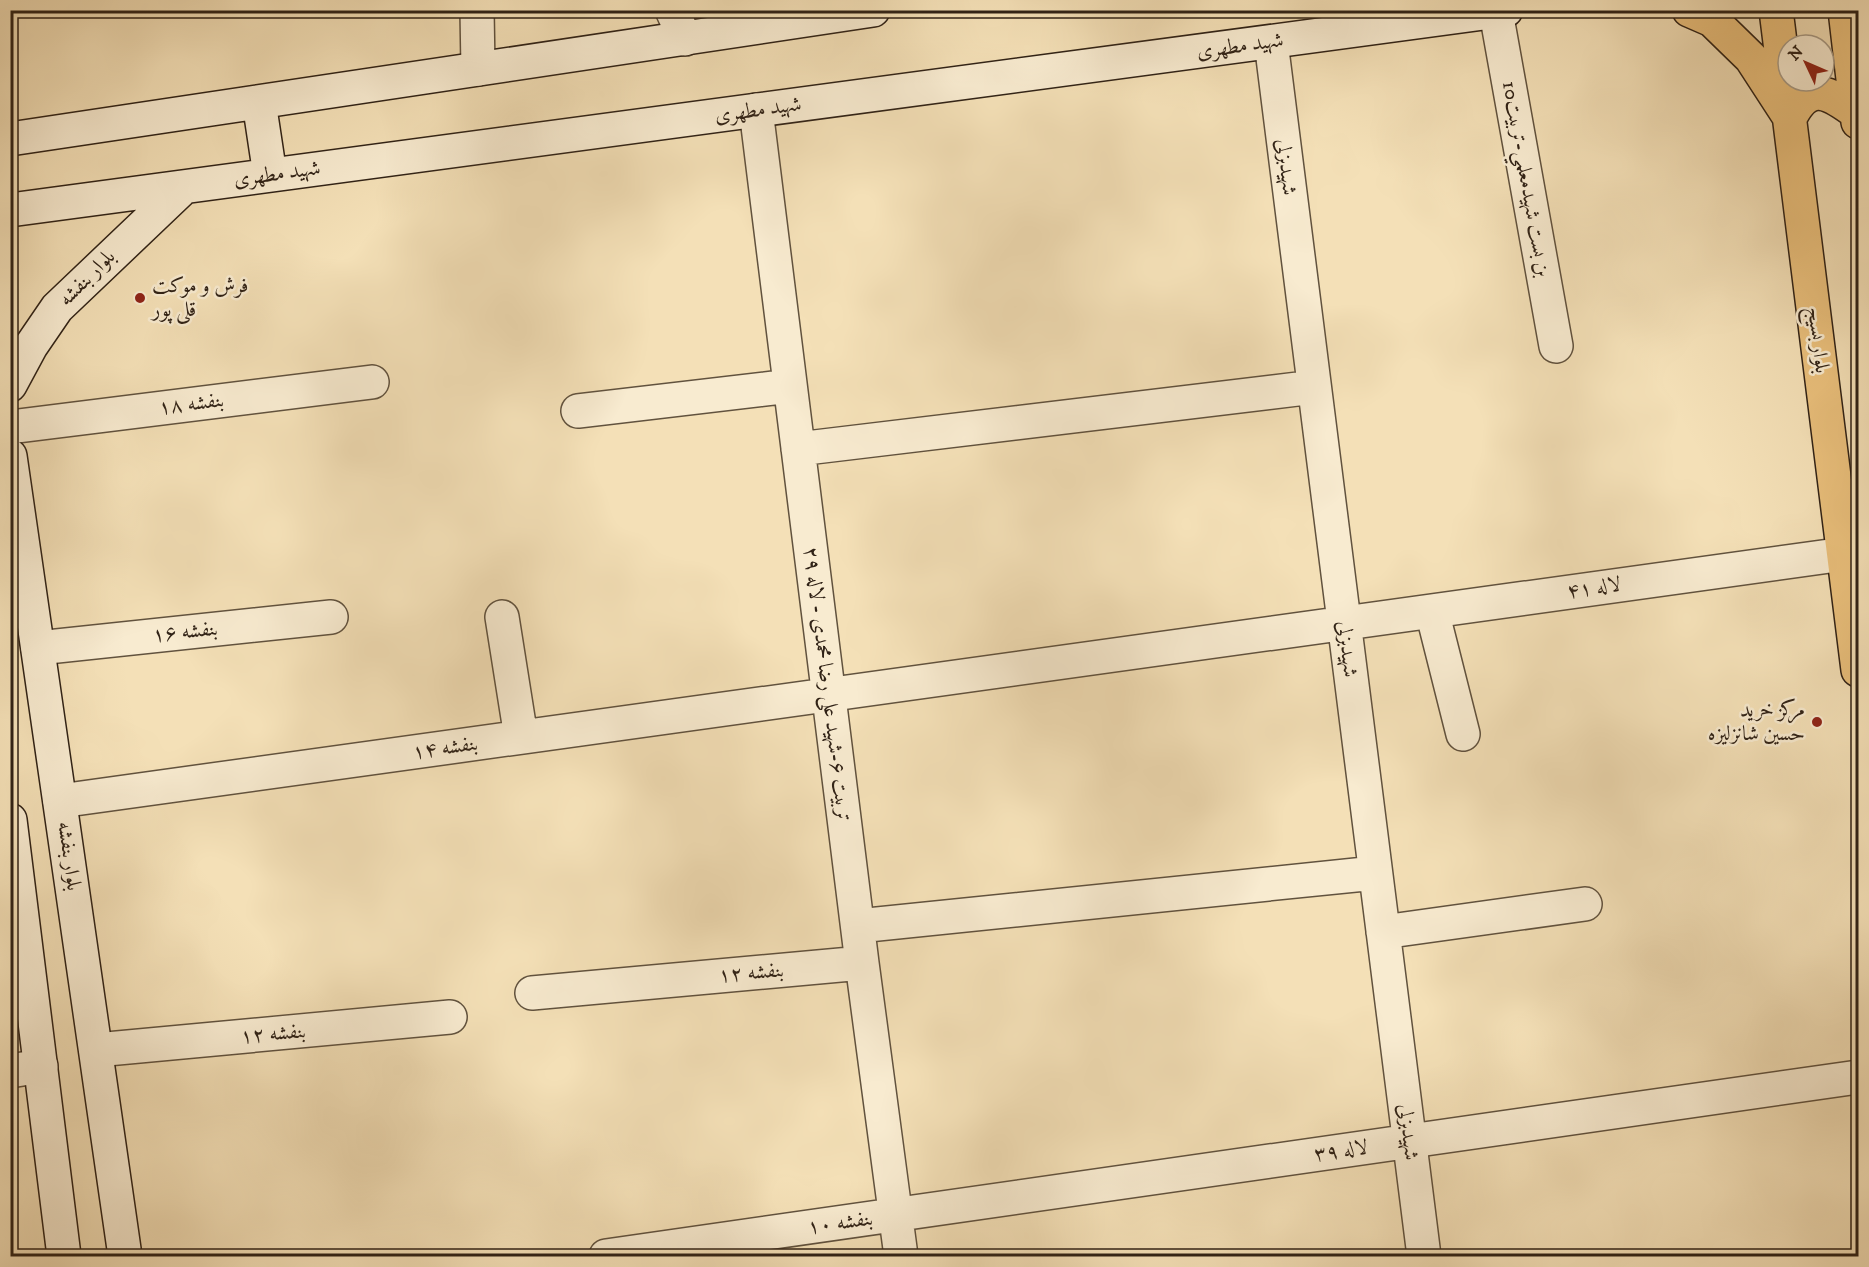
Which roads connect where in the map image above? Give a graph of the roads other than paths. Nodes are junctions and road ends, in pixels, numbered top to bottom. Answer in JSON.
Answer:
{"nodes":[{"id":1,"x":477,"y":10,"type":"edge"},
{"id":2,"x":873,"y":10,"type":"edge"},
{"id":3,"x":1689,"y":10,"type":"edge"},
{"id":4,"x":1776,"y":10,"type":"edge"},
{"id":5,"x":1845,"y":10,"type":"edge"},
{"id":6,"x":1501,"y":11,"type":"edge"},
{"id":7,"x":678,"y":25,"type":"edge"},
{"id":8,"x":1271,"y":42,"type":"junction"},
{"id":9,"x":478,"y":69,"type":"junction"},
{"id":10,"x":259,"y":102,"type":"junction"},
{"id":11,"x":1858,"y":107,"type":"edge"},
{"id":12,"x":756,"y":111,"type":"junction"},
{"id":13,"x":1790,"y":118,"type":"junction"},
{"id":14,"x":10,"y":139,"type":"edge"},
{"id":15,"x":270,"y":175,"type":"junction"},
{"id":16,"x":184,"y":187,"type":"junction"},
{"id":17,"x":10,"y":210,"type":"edge"},
{"id":18,"x":1556,"y":346,"type":"dead end"},
{"id":19,"x":372,"y":382,"type":"dead end"},
{"id":20,"x":10,"y":385,"type":"edge"},
{"id":21,"x":790,"y":386,"type":"junction"},
{"id":22,"x":1314,"y":387,"type":"junction"},
{"id":23,"x":578,"y":411,"type":"dead end"},
{"id":24,"x":10,"y":427,"type":"edge"},
{"id":25,"x":798,"y":450,"type":"junction"},
{"id":26,"x":10,"y":456,"type":"edge"},
{"id":27,"x":1844,"y":554,"type":"junction"},
{"id":28,"x":1432,"y":611,"type":"junction"},
{"id":29,"x":331,"y":617,"type":"dead end"},
{"id":30,"x":502,"y":617,"type":"dead end"},
{"id":31,"x":1344,"y":623,"type":"junction"},
{"id":32,"x":38,"y":648,"type":"junction"},
{"id":33,"x":1858,"y":670,"type":"edge"},
{"id":34,"x":829,"y":694,"type":"junction"},
{"id":35,"x":1463,"y":734,"type":"dead end"},
{"id":36,"x":521,"y":737,"type":"junction"},
{"id":37,"x":60,"y":801,"type":"junction"},
{"id":38,"x":10,"y":820,"type":"edge"},
{"id":39,"x":1375,"y":873,"type":"junction"},
{"id":40,"x":1585,"y":904,"type":"dead end"},
{"id":41,"x":858,"y":926,"type":"junction"},
{"id":42,"x":1383,"y":933,"type":"junction"},
{"id":43,"x":862,"y":963,"type":"junction"},
{"id":44,"x":532,"y":993,"type":"dead end"},
{"id":45,"x":450,"y":1017,"type":"dead end"},
{"id":46,"x":96,"y":1050,"type":"junction"},
{"id":47,"x":26,"y":1069,"type":"edge"},
{"id":48,"x":1858,"y":1077,"type":"edge"},
{"id":49,"x":1409,"y":1142,"type":"junction"},
{"id":50,"x":895,"y":1215,"type":"junction"},
{"id":51,"x":64,"y":1257,"type":"edge"},
{"id":52,"x":125,"y":1257,"type":"edge"},
{"id":53,"x":606,"y":1257,"type":"edge"},
{"id":54,"x":901,"y":1257,"type":"edge"},
{"id":55,"x":1424,"y":1257,"type":"edge"}],
"edges":[{"from":1,"to":9,"type":"street"},
{"from":2,"to":7,"type":"street"},
{"from":3,"to":13,"type":"main road"},
{"from":4,"to":13,"type":"main road","name":"بلوار بسیج"},
{"from":5,"to":11,"type":"main road"},
{"from":6,"to":8,"type":"street","name":"شهید مطهری"},
{"from":6,"to":18,"type":"street","name":"بن بست شهيدمعلمي-تربيت10"},
{"from":7,"to":9,"type":"street"},
{"from":8,"to":12,"type":"street","name":"شهید مطهری"},
{"from":8,"to":22,"type":"street","name":"شهیدبزلی"},
{"from":9,"to":10,"type":"street"},
{"from":10,"to":14,"type":"street"},
{"from":10,"to":15,"type":"street"},
{"from":11,"to":13,"type":"main road"},
{"from":12,"to":15,"type":"street","name":"شهید مطهری"},
{"from":12,"to":21,"type":"street","name":"تربیت ۶-شهید علی رضا محمدی - لاله ۲۹"},
{"from":13,"to":27,"type":"main road","name":"بلوار بسیج"},
{"from":15,"to":16,"type":"street","name":"شهید مطهری"},
{"from":16,"to":17,"type":"street","name":"شهید مطهری"},
{"from":16,"to":20,"type":"street","name":"بلوار بنفشه"},
{"from":19,"to":24,"type":"street","name":"بنفشه ۱۸"},
{"from":21,"to":23,"type":"street"},
{"from":21,"to":25,"type":"street","name":"تربیت ۶-شهید علی رضا محمدی - لاله ۲۹"},
{"from":22,"to":25,"type":"street"},
{"from":22,"to":31,"type":"street","name":"شهیدبزلی"},
{"from":25,"to":34,"type":"street","name":"تربیت ۶-شهید علی رضا محمدی - لاله ۲۹"},
{"from":26,"to":32,"type":"street","name":"بلوار بنفشه"},
{"from":27,"to":28,"type":"street","name":"لاله ۴۱"},
{"from":27,"to":33,"type":"main road","name":"بلوار بسیج"},
{"from":28,"to":31,"type":"street","name":"لاله ۴۱"},
{"from":28,"to":35,"type":"street"},
{"from":29,"to":32,"type":"street","name":"بنفشه ۱۶"},
{"from":30,"to":36,"type":"street"},
{"from":31,"to":34,"type":"street","name":"لاله ۴۱"},
{"from":31,"to":39,"type":"street","name":"شهیدبزلی"},
{"from":32,"to":37,"type":"street","name":"بلوار بنفشه"},
{"from":34,"to":36,"type":"street","name":"بنفشه ۱۴"},
{"from":34,"to":41,"type":"street","name":"تربیت ۶-شهید علی رضا محمدی - لاله ۲۹"},
{"from":36,"to":37,"type":"street","name":"بنفشه ۱۴"},
{"from":37,"to":46,"type":"street","name":"بلوار بنفشه"},
{"from":38,"to":47,"type":"street"},
{"from":39,"to":41,"type":"street"},
{"from":39,"to":42,"type":"street","name":"شهیدبزلی"},
{"from":40,"to":42,"type":"street"},
{"from":41,"to":43,"type":"street","name":"تربیت ۶-شهید علی رضا محمدی - لاله ۲۹"},
{"from":42,"to":49,"type":"street","name":"شهیدبزلی"},
{"from":43,"to":44,"type":"street","name":"بنفشه ۱۲"},
{"from":43,"to":50,"type":"street","name":"تربیت ۶-شهید علی رضا محمدی - لاله ۲۹"},
{"from":45,"to":46,"type":"street","name":"بنفشه ۱۲"},
{"from":46,"to":52,"type":"street","name":"بلوار بنفشه"},
{"from":47,"to":51,"type":"street"},
{"from":48,"to":49,"type":"street","name":"لاله ۳۹"},
{"from":49,"to":50,"type":"street","name":"لاله ۳۹"},
{"from":49,"to":55,"type":"street","name":"شهیدبزلی"},
{"from":50,"to":53,"type":"street","name":"بنفشه ۱۰"},
{"from":50,"to":54,"type":"street","name":"تربیت ۶-شهید علی رضا محمدی - لاله ۲۹"}]}
